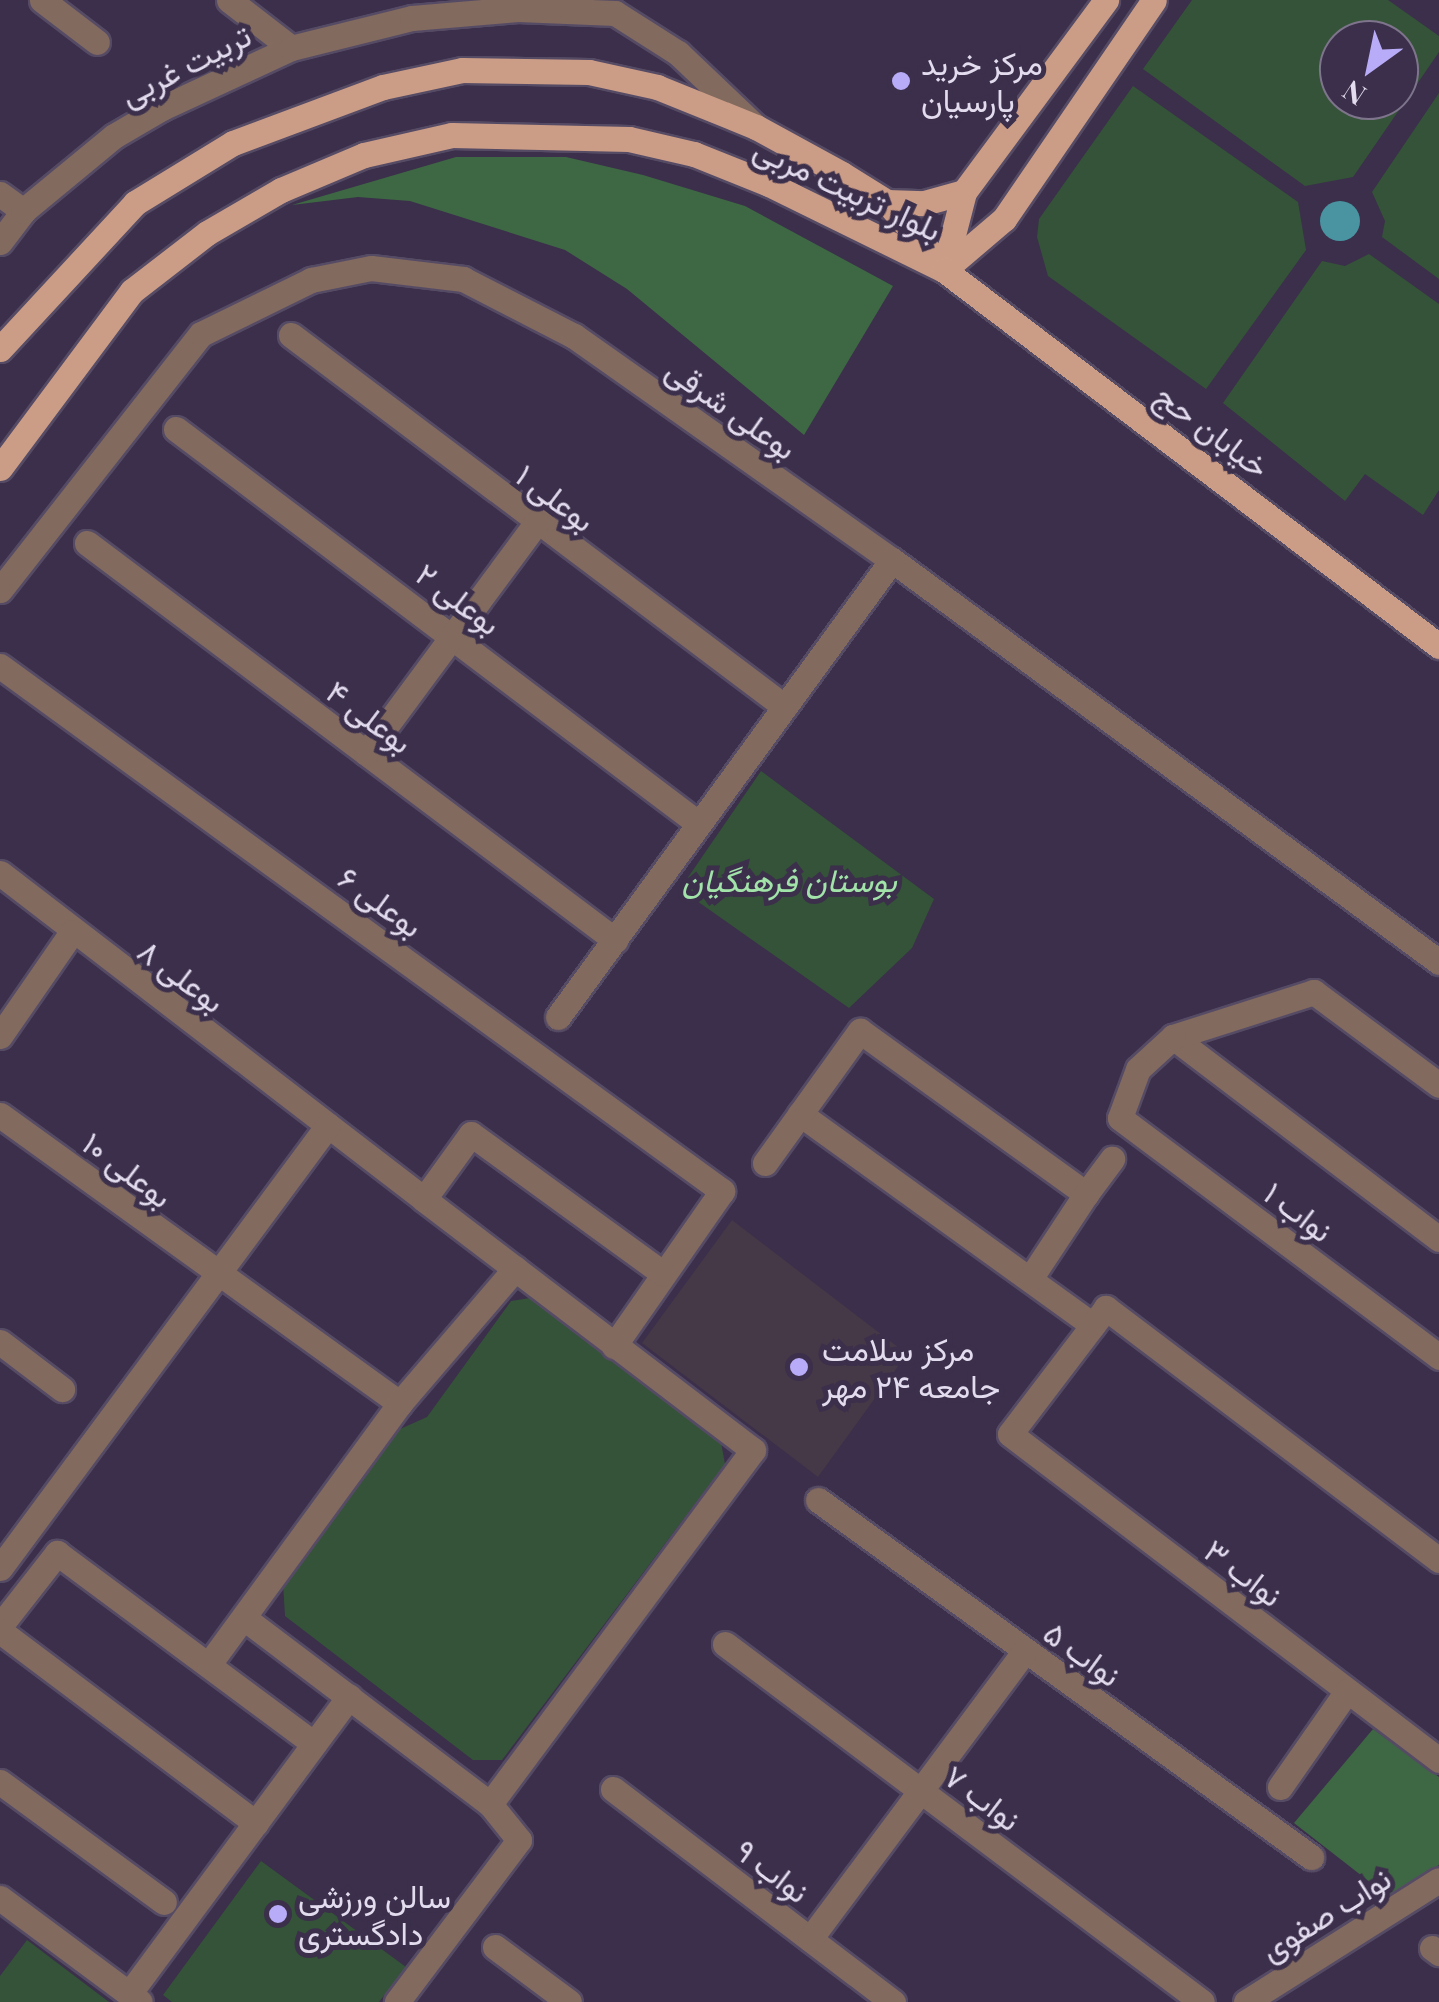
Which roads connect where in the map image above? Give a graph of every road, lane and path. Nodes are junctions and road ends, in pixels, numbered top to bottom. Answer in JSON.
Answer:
{"nodes":[{"id":1,"x":42,"y":0,"type":"edge"},
{"id":2,"x":229,"y":0,"type":"edge"},
{"id":3,"x":1106,"y":0,"type":"edge"},
{"id":4,"x":1154,"y":0,"type":"edge"},
{"id":5,"x":620,"y":7,"type":"edge"},
{"id":6,"x":97,"y":42,"type":"dead end"},
{"id":7,"x":291,"y":48,"type":"junction"},
{"id":8,"x":756,"y":127,"type":"junction"},
{"id":9,"x":964,"y":192,"type":"junction"},
{"id":10,"x":0,"y":194,"type":"edge"},
{"id":11,"x":887,"y":202,"type":"junction"},
{"id":12,"x":22,"y":212,"type":"junction"},
{"id":13,"x":0,"y":242,"type":"edge"},
{"id":14,"x":944,"y":270,"type":"junction"},
{"id":15,"x":290,"y":335,"type":"dead end"},
{"id":16,"x":0,"y":349,"type":"edge"},
{"id":17,"x":176,"y":429,"type":"dead end"},
{"id":18,"x":0,"y":468,"type":"edge"},
{"id":19,"x":536,"y":523,"type":"junction"},
{"id":20,"x":86,"y":544,"type":"dead end"},
{"id":21,"x":892,"y":560,"type":"junction"},
{"id":22,"x":0,"y":590,"type":"edge"},
{"id":23,"x":453,"y":634,"type":"junction"},
{"id":24,"x":1439,"y":646,"type":"edge"},
{"id":25,"x":0,"y":666,"type":"edge"},
{"id":26,"x":784,"y":707,"type":"junction"},
{"id":27,"x":366,"y":753,"type":"junction"},
{"id":28,"x":700,"y":824,"type":"junction"},
{"id":29,"x":0,"y":873,"type":"edge"},
{"id":30,"x":72,"y":932,"type":"junction"},
{"id":31,"x":614,"y":940,"type":"junction"},
{"id":32,"x":1439,"y":962,"type":"edge"},
{"id":33,"x":558,"y":1017,"type":"dead end"},
{"id":34,"x":0,"y":1036,"type":"edge"},
{"id":35,"x":1172,"y":1036,"type":"junction"},
{"id":36,"x":1439,"y":1085,"type":"edge"},
{"id":37,"x":800,"y":1114,"type":"junction"},
{"id":38,"x":0,"y":1115,"type":"edge"},
{"id":39,"x":328,"y":1125,"type":"junction"},
{"id":40,"x":1112,"y":1159,"type":"dead end"},
{"id":41,"x":765,"y":1162,"type":"dead end"},
{"id":42,"x":1086,"y":1194,"type":"junction"},
{"id":43,"x":424,"y":1199,"type":"junction"},
{"id":44,"x":1439,"y":1239,"type":"edge"},
{"id":45,"x":515,"y":1269,"type":"junction"},
{"id":46,"x":664,"y":1274,"type":"junction"},
{"id":47,"x":216,"y":1276,"type":"junction"},
{"id":48,"x":1030,"y":1280,"type":"junction"},
{"id":49,"x":1100,"y":1317,"type":"junction"},
{"id":50,"x":0,"y":1342,"type":"edge"},
{"id":51,"x":614,"y":1346,"type":"junction"},
{"id":52,"x":1439,"y":1357,"type":"edge"},
{"id":53,"x":62,"y":1389,"type":"dead end"},
{"id":54,"x":400,"y":1403,"type":"junction"},
{"id":55,"x":818,"y":1500,"type":"dead end"},
{"id":56,"x":1439,"y":1560,"type":"edge"},
{"id":57,"x":0,"y":1568,"type":"edge"},
{"id":58,"x":244,"y":1618,"type":"junction"},
{"id":59,"x":0,"y":1629,"type":"edge"},
{"id":60,"x":725,"y":1644,"type":"dead end"},
{"id":61,"x":1026,"y":1651,"type":"junction"},
{"id":62,"x":209,"y":1664,"type":"junction"},
{"id":63,"x":1347,"y":1691,"type":"junction"},
{"id":64,"x":349,"y":1697,"type":"junction"},
{"id":65,"x":314,"y":1744,"type":"junction"},
{"id":66,"x":1439,"y":1760,"type":"edge"},
{"id":67,"x":0,"y":1782,"type":"edge"},
{"id":68,"x":1280,"y":1788,"type":"dead end"},
{"id":69,"x":613,"y":1789,"type":"dead end"},
{"id":70,"x":921,"y":1791,"type":"junction"},
{"id":71,"x":490,"y":1804,"type":"junction"},
{"id":72,"x":256,"y":1822,"type":"junction"},
{"id":73,"x":1311,"y":1857,"type":"dead end"},
{"id":74,"x":1439,"y":1880,"type":"edge"},
{"id":75,"x":0,"y":1898,"type":"edge"},
{"id":76,"x":164,"y":1902,"type":"dead end"},
{"id":77,"x":810,"y":1939,"type":"junction"},
{"id":78,"x":495,"y":1947,"type":"dead end"},
{"id":79,"x":135,"y":1998,"type":"edge"},
{"id":80,"x":397,"y":2002,"type":"edge"},
{"id":81,"x":569,"y":2002,"type":"edge"},
{"id":82,"x":893,"y":2002,"type":"edge"},
{"id":83,"x":1202,"y":2002,"type":"edge"},
{"id":84,"x":1246,"y":2002,"type":"edge"}],
"edges":[{"from":1,"to":6,"type":"street"},
{"from":2,"to":7,"type":"street"},
{"from":3,"to":9,"type":"main road"},
{"from":4,"to":14,"type":"main road"},
{"from":5,"to":7,"type":"street","name":"تربیت غربی"},
{"from":5,"to":8,"type":"street","name":"تربیت غربی"},
{"from":7,"to":12,"type":"street","name":"تربیت غربی"},
{"from":8,"to":11,"type":"main road","name":"بلوار تربیت مربی"},
{"from":8,"to":16,"type":"main road","name":"بلوار تربیت مربی"},
{"from":9,"to":11,"type":"main road"},
{"from":9,"to":14,"type":"main road"},
{"from":10,"to":12,"type":"street"},
{"from":11,"to":14,"type":"main road","name":"بلوار تربیت مربی"},
{"from":12,"to":13,"type":"street","name":"تربیت غربی"},
{"from":14,"to":18,"type":"main road","name":"بلوار تربیت مربی"},
{"from":14,"to":24,"type":"main road","name":"خیابان حج"},
{"from":15,"to":19,"type":"street","name":"بوعلی ۱"},
{"from":17,"to":23,"type":"street","name":"بوعلی ۲"},
{"from":19,"to":23,"type":"street"},
{"from":19,"to":26,"type":"street","name":"بوعلی ۱"},
{"from":20,"to":27,"type":"street","name":"بوعلی ۴"},
{"from":21,"to":22,"type":"street","name":"بوعلی شرقی"},
{"from":21,"to":26,"type":"street"},
{"from":21,"to":32,"type":"street","name":"بوعلی شرقی"},
{"from":23,"to":27,"type":"street"},
{"from":23,"to":28,"type":"street","name":"بوعلی ۲"},
{"from":25,"to":46,"type":"street","name":"بوعلی ۶"},
{"from":26,"to":28,"type":"street"},
{"from":27,"to":31,"type":"street","name":"بوعلی ۴"},
{"from":28,"to":31,"type":"street"},
{"from":29,"to":30,"type":"street","name":"بوعلی ۸"},
{"from":30,"to":34,"type":"street"},
{"from":30,"to":39,"type":"street","name":"بوعلی ۸"},
{"from":31,"to":33,"type":"street"},
{"from":35,"to":36,"type":"street"},
{"from":35,"to":44,"type":"street"},
{"from":35,"to":52,"type":"street","name":"نواب ۱"},
{"from":37,"to":41,"type":"street"},
{"from":37,"to":42,"type":"street"},
{"from":37,"to":48,"type":"street"},
{"from":38,"to":47,"type":"street","name":"بوعلی ۱۰"},
{"from":39,"to":43,"type":"street","name":"بوعلی ۸"},
{"from":39,"to":47,"type":"street"},
{"from":40,"to":42,"type":"street"},
{"from":42,"to":48,"type":"street"},
{"from":43,"to":45,"type":"street","name":"بوعلی ۸"},
{"from":43,"to":46,"type":"street"},
{"from":45,"to":51,"type":"street","name":"بوعلی ۸"},
{"from":45,"to":54,"type":"street"},
{"from":46,"to":51,"type":"street"},
{"from":47,"to":54,"type":"street","name":"بوعلی ۱۰"},
{"from":47,"to":57,"type":"street"},
{"from":48,"to":49,"type":"street"},
{"from":49,"to":56,"type":"street"},
{"from":49,"to":63,"type":"street","name":"نواب ۳"},
{"from":50,"to":53,"type":"street"},
{"from":51,"to":71,"type":"street","name":"بوعلی ۸"},
{"from":54,"to":58,"type":"street"},
{"from":55,"to":61,"type":"street","name":"نواب ۵"},
{"from":58,"to":62,"type":"street"},
{"from":58,"to":64,"type":"street"},
{"from":59,"to":62,"type":"street"},
{"from":59,"to":72,"type":"street"},
{"from":60,"to":70,"type":"street","name":"نواب ۷"},
{"from":61,"to":70,"type":"street"},
{"from":61,"to":73,"type":"street","name":"نواب ۵"},
{"from":62,"to":65,"type":"street"},
{"from":63,"to":66,"type":"street","name":"نواب ۳"},
{"from":63,"to":68,"type":"street"},
{"from":64,"to":65,"type":"street"},
{"from":64,"to":71,"type":"street"},
{"from":65,"to":72,"type":"street"},
{"from":67,"to":76,"type":"street"},
{"from":69,"to":77,"type":"street","name":"نواب ۹"},
{"from":70,"to":77,"type":"street"},
{"from":70,"to":83,"type":"street","name":"نواب ۷"},
{"from":71,"to":80,"type":"street"},
{"from":72,"to":79,"type":"street"},
{"from":74,"to":84,"type":"street","name":"نواب صفوی"},
{"from":75,"to":79,"type":"street"},
{"from":77,"to":82,"type":"street","name":"نواب ۹"},
{"from":78,"to":81,"type":"street"}]}
